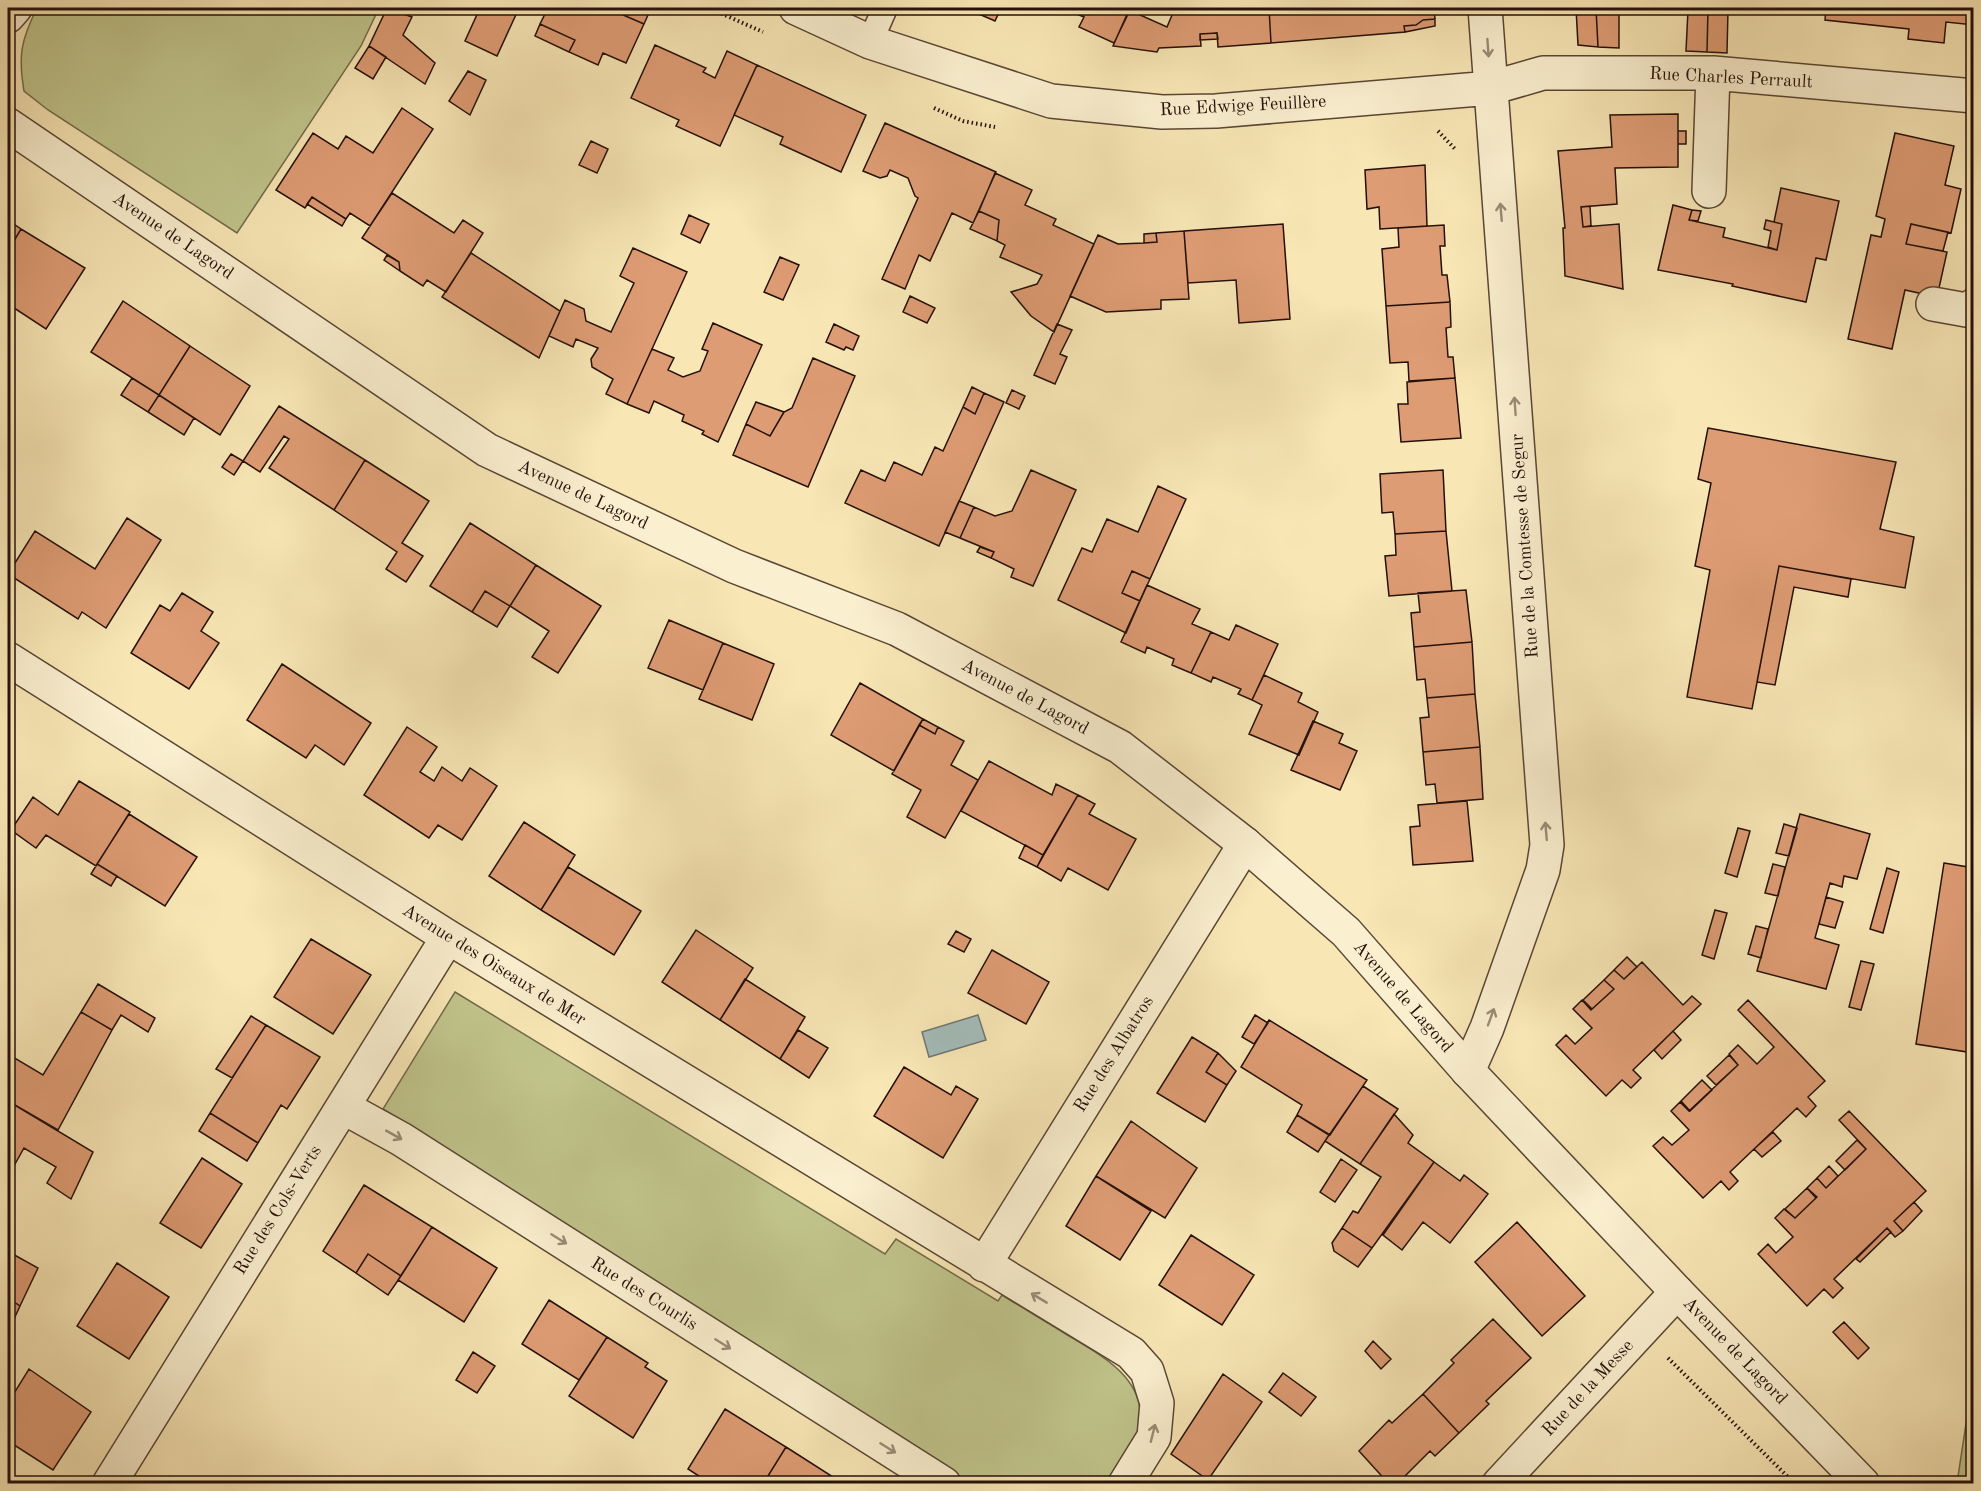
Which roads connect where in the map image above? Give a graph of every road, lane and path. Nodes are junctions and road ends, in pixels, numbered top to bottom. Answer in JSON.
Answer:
{"nodes":[{"id":1,"x":15,"y":8,"type":"edge"},
{"id":2,"x":709,"y":8,"type":"edge"},
{"id":3,"x":796,"y":8,"type":"edge"},
{"id":4,"x":885,"y":8,"type":"edge"},
{"id":5,"x":1485,"y":8,"type":"edge"},
{"id":6,"x":8,"y":16,"type":"edge"},
{"id":7,"x":772,"y":36,"type":"dead end"},
{"id":8,"x":870,"y":42,"type":"junction"},
{"id":9,"x":1713,"y":73,"type":"junction"},
{"id":10,"x":1491,"y":88,"type":"junction"},
{"id":11,"x":1974,"y":96,"type":"edge"},
{"id":12,"x":8,"y":104,"type":"edge"},
{"id":13,"x":932,"y":106,"type":"dead end"},
{"id":14,"x":14,"y":129,"type":"edge"},
{"id":15,"x":1005,"y":130,"type":"dead end"},
{"id":16,"x":1437,"y":130,"type":"dead end"},
{"id":17,"x":1461,"y":156,"type":"dead end"},
{"id":18,"x":1709,"y":191,"type":"dead end"},
{"id":19,"x":1933,"y":304,"type":"dead end"},
{"id":20,"x":1974,"y":305,"type":"edge"},
{"id":21,"x":8,"y":659,"type":"edge"},
{"id":22,"x":1245,"y":844,"type":"junction"},
{"id":23,"x":448,"y":937,"type":"junction"},
{"id":24,"x":1468,"y":1071,"type":"junction"},
{"id":25,"x":343,"y":1107,"type":"junction"},
{"id":26,"x":984,"y":1265,"type":"junction"},
{"id":27,"x":1685,"y":1300,"type":"junction"},
{"id":28,"x":109,"y":1484,"type":"edge"},
{"id":29,"x":944,"y":1484,"type":"edge"},
{"id":30,"x":1125,"y":1484,"type":"edge"},
{"id":31,"x":1499,"y":1484,"type":"edge"},
{"id":32,"x":1796,"y":1484,"type":"edge"},
{"id":33,"x":1863,"y":1484,"type":"edge"}],
"edges":[{"from":1,"to":6,"type":"street"},
{"from":2,"to":7,"type":"path"},
{"from":3,"to":8,"type":"street","name":"Rue Edwige Feuillère"},
{"from":4,"to":8,"type":"lane"},
{"from":5,"to":10,"type":"street","name":"Rue de la Comtesse de Segur","one_way":true},
{"from":8,"to":10,"type":"street","name":"Rue Edwige Feuillère"},
{"from":9,"to":10,"type":"street","name":"Rue Charles Perrault"},
{"from":9,"to":11,"type":"street","name":"Rue Charles Perrault"},
{"from":9,"to":18,"type":"street"},
{"from":24,"to":10,"type":"street","name":"Rue de la Comtesse de Segur","one_way":true},
{"from":12,"to":14,"type":"street","name":"Avenue de Lagord"},
{"from":13,"to":15,"type":"path"},
{"from":14,"to":22,"type":"street","name":"Avenue de Lagord"},
{"from":16,"to":17,"type":"path"},
{"from":19,"to":20,"type":"street"},
{"from":21,"to":23,"type":"street","name":"Avenue des Oiseaux de Mer"},
{"from":22,"to":24,"type":"street","name":"Avenue de Lagord"},
{"from":22,"to":26,"type":"street","name":"Rue des Albatros"},
{"from":23,"to":25,"type":"street","name":"Rue des Cols-Verts"},
{"from":23,"to":26,"type":"street","name":"Avenue des Oiseaux de Mer"},
{"from":24,"to":27,"type":"street","name":"Avenue de Lagord"},
{"from":25,"to":28,"type":"street","name":"Rue des Cols-Verts"},
{"from":25,"to":29,"type":"street","name":"Rue des Courlis","one_way":true},
{"from":30,"to":26,"type":"street","one_way":true},
{"from":27,"to":31,"type":"street","name":"Rue de la Messe"},
{"from":27,"to":32,"type":"path"},
{"from":27,"to":33,"type":"street","name":"Avenue de Lagord"}]}
